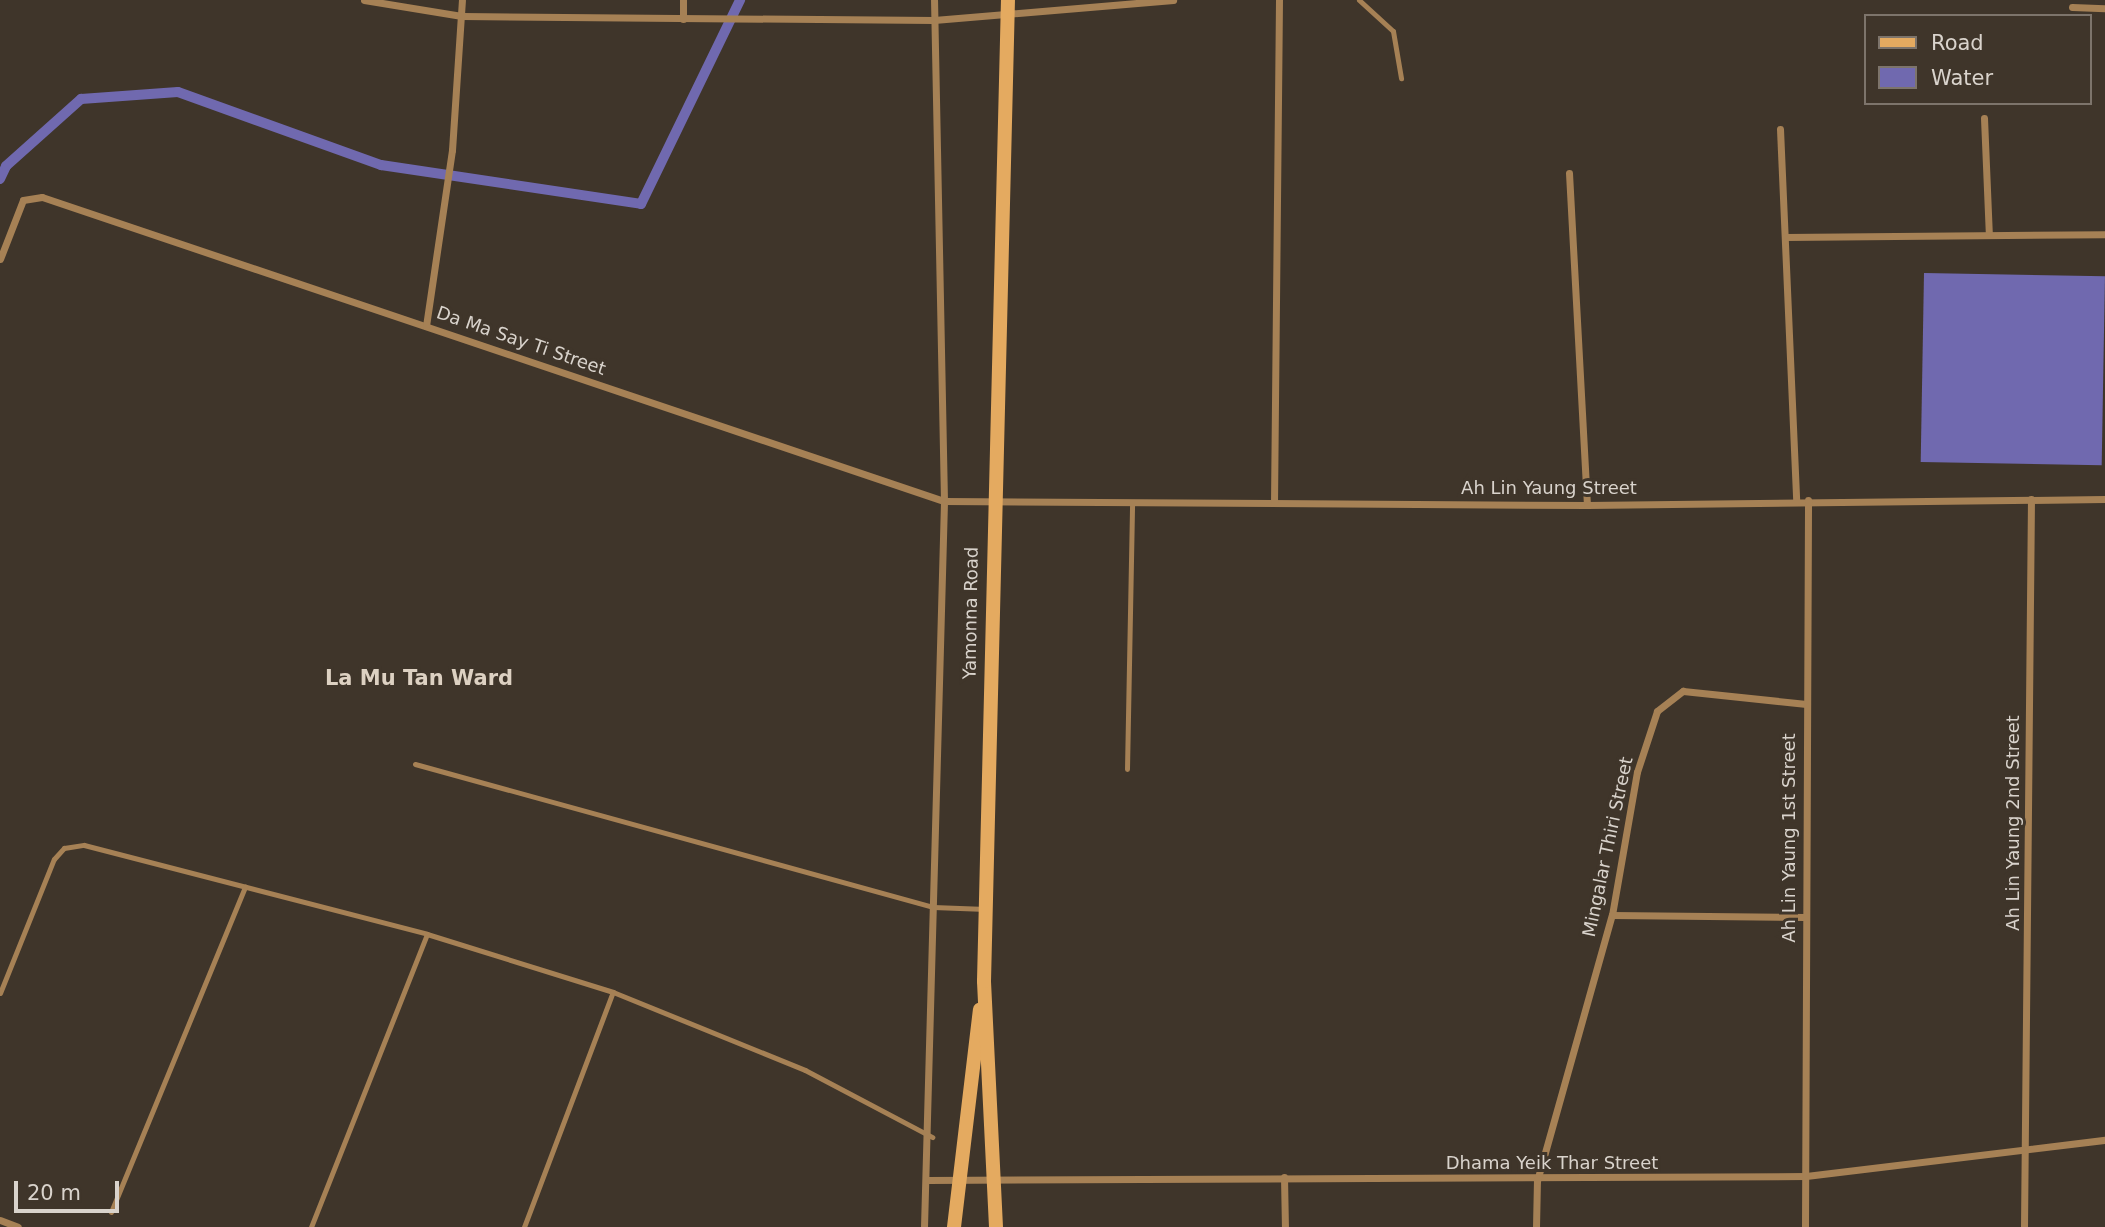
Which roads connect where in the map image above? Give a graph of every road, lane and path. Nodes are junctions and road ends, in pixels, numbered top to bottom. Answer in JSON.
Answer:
{"nodes":[{"id":1,"x":364,"y":0,"type":"edge"},
{"id":2,"x":462,"y":0,"type":"edge"},
{"id":3,"x":683,"y":0,"type":"edge"},
{"id":4,"x":934,"y":0,"type":"edge"},
{"id":5,"x":1173,"y":0,"type":"edge"},
{"id":6,"x":1279,"y":0,"type":"edge"},
{"id":7,"x":1359,"y":0,"type":"edge"},
{"id":8,"x":1008,"y":7,"type":"edge"},
{"id":9,"x":2072,"y":7,"type":"dead end"},
{"id":10,"x":2105,"y":8,"type":"edge"},
{"id":11,"x":462,"y":16,"type":"junction"},
{"id":12,"x":683,"y":19,"type":"junction"},
{"id":13,"x":934,"y":20,"type":"junction"},
{"id":14,"x":1401,"y":78,"type":"dead end"},
{"id":15,"x":1984,"y":118,"type":"dead end"},
{"id":16,"x":1780,"y":129,"type":"dead end"},
{"id":17,"x":1569,"y":173,"type":"dead end"},
{"id":18,"x":2105,"y":234,"type":"edge"},
{"id":19,"x":1989,"y":235,"type":"junction"},
{"id":20,"x":1785,"y":237,"type":"junction"},
{"id":21,"x":0,"y":259,"type":"edge"},
{"id":22,"x":426,"y":326,"type":"junction"},
{"id":23,"x":2031,"y":499,"type":"junction"},
{"id":24,"x":2105,"y":499,"type":"edge"},
{"id":25,"x":1808,"y":500,"type":"junction"},
{"id":26,"x":944,"y":501,"type":"junction"},
{"id":27,"x":1796,"y":501,"type":"junction"},
{"id":28,"x":1274,"y":503,"type":"junction"},
{"id":29,"x":992,"y":504,"type":"junction"},
{"id":30,"x":1132,"y":504,"type":"junction"},
{"id":31,"x":1587,"y":505,"type":"junction"},
{"id":32,"x":1806,"y":704,"type":"junction"},
{"id":33,"x":415,"y":764,"type":"dead end"},
{"id":34,"x":1127,"y":769,"type":"dead end"},
{"id":35,"x":244,"y":887,"type":"junction"},
{"id":36,"x":933,"y":907,"type":"junction"},
{"id":37,"x":986,"y":909,"type":"junction"},
{"id":38,"x":1612,"y":915,"type":"junction"},
{"id":39,"x":1805,"y":918,"type":"junction"},
{"id":40,"x":427,"y":934,"type":"junction"},
{"id":41,"x":984,"y":981,"type":"junction"},
{"id":42,"x":613,"y":992,"type":"junction"},
{"id":43,"x":0,"y":993,"type":"edge"},
{"id":44,"x":932,"y":1137,"type":"junction"},
{"id":45,"x":2105,"y":1140,"type":"edge"},
{"id":46,"x":2026,"y":1147,"type":"junction"},
{"id":47,"x":1806,"y":1176,"type":"junction"},
{"id":48,"x":1284,"y":1177,"type":"junction"},
{"id":49,"x":956,"y":1179,"type":"junction"},
{"id":50,"x":996,"y":1179,"type":"junction"},
{"id":51,"x":928,"y":1180,"type":"junction"},
{"id":52,"x":1537,"y":1181,"type":"junction"},
{"id":53,"x":111,"y":1212,"type":"dead end"},
{"id":54,"x":0,"y":1220,"type":"edge"},
{"id":55,"x":18,"y":1227,"type":"edge"},
{"id":56,"x":312,"y":1227,"type":"edge"},
{"id":57,"x":524,"y":1227,"type":"edge"},
{"id":58,"x":924,"y":1227,"type":"edge"},
{"id":59,"x":954,"y":1227,"type":"edge"},
{"id":60,"x":996,"y":1227,"type":"edge"},
{"id":61,"x":1285,"y":1227,"type":"edge"},
{"id":62,"x":1536,"y":1227,"type":"edge"},
{"id":63,"x":1805,"y":1227,"type":"edge"},
{"id":64,"x":2024,"y":1227,"type":"edge"}],
"edges":[{"from":1,"to":11,"type":"street"},
{"from":2,"to":11,"type":"street"},
{"from":3,"to":12,"type":"street"},
{"from":4,"to":13,"type":"street"},
{"from":5,"to":8,"type":"street"},
{"from":6,"to":28,"type":"street"},
{"from":7,"to":14,"type":"lane"},
{"from":8,"to":13,"type":"street"},
{"from":8,"to":29,"type":"main road","name":"Yamonna Road"},
{"from":9,"to":10,"type":"street"},
{"from":11,"to":12,"type":"street"},
{"from":11,"to":22,"type":"street"},
{"from":12,"to":13,"type":"street"},
{"from":13,"to":26,"type":"street"},
{"from":15,"to":19,"type":"street"},
{"from":16,"to":20,"type":"street"},
{"from":17,"to":31,"type":"street"},
{"from":18,"to":19,"type":"street"},
{"from":19,"to":20,"type":"street"},
{"from":20,"to":27,"type":"street"},
{"from":21,"to":22,"type":"street","name":"Da Ma Say Ti Street"},
{"from":22,"to":26,"type":"street","name":"Da Ma Say Ti Street"},
{"from":23,"to":24,"type":"street","name":"Ah Lin Yaung Street"},
{"from":23,"to":25,"type":"street","name":"Ah Lin Yaung Street"},
{"from":23,"to":46,"type":"street","name":"Ah Lin Yaung 2nd Street"},
{"from":25,"to":27,"type":"street","name":"Ah Lin Yaung Street"},
{"from":25,"to":32,"type":"street","name":"Ah Lin Yaung 1st Street"},
{"from":26,"to":29,"type":"street","name":"Da Ma Say Ti Street"},
{"from":26,"to":36,"type":"street"},
{"from":27,"to":31,"type":"street","name":"Ah Lin Yaung Street"},
{"from":28,"to":30,"type":"street","name":"Ah Lin Yaung Street"},
{"from":28,"to":31,"type":"street","name":"Ah Lin Yaung Street"},
{"from":29,"to":30,"type":"street","name":"Ah Lin Yaung Street"},
{"from":29,"to":37,"type":"main road","name":"Yamonna Road"},
{"from":30,"to":34,"type":"lane"},
{"from":32,"to":38,"type":"street","name":"Mingalar Thiri Street"},
{"from":32,"to":39,"type":"street","name":"Ah Lin Yaung 1st Street"},
{"from":33,"to":36,"type":"lane"},
{"from":35,"to":40,"type":"lane"},
{"from":35,"to":43,"type":"lane"},
{"from":35,"to":53,"type":"lane"},
{"from":36,"to":37,"type":"lane"},
{"from":36,"to":44,"type":"street"},
{"from":37,"to":41,"type":"main road","name":"Yamonna Road"},
{"from":38,"to":39,"type":"street"},
{"from":38,"to":52,"type":"street","name":"Mingalar Thiri Street"},
{"from":39,"to":47,"type":"street","name":"Ah Lin Yaung 1st Street"},
{"from":40,"to":42,"type":"lane"},
{"from":40,"to":56,"type":"lane"},
{"from":41,"to":49,"type":"main road"},
{"from":41,"to":50,"type":"main road","name":"Yamonna Road"},
{"from":42,"to":44,"type":"lane"},
{"from":42,"to":57,"type":"lane"},
{"from":44,"to":51,"type":"street"},
{"from":45,"to":46,"type":"street","name":"Dhama Yeik Thar Street"},
{"from":46,"to":47,"type":"street","name":"Dhama Yeik Thar Street"},
{"from":46,"to":64,"type":"street","name":"Ah Lin Yaung 2nd Street"},
{"from":47,"to":52,"type":"street","name":"Dhama Yeik Thar Street"},
{"from":47,"to":63,"type":"street","name":"Ah Lin Yaung 1st Street"},
{"from":48,"to":50,"type":"street","name":"Dhama Yeik Thar Street"},
{"from":48,"to":52,"type":"street","name":"Dhama Yeik Thar Street"},
{"from":48,"to":61,"type":"street"},
{"from":49,"to":50,"type":"street","name":"Dhama Yeik Thar Street"},
{"from":49,"to":51,"type":"street","name":"Dhama Yeik Thar Street"},
{"from":49,"to":59,"type":"main road"},
{"from":50,"to":60,"type":"main road","name":"Yamonna Road"},
{"from":51,"to":58,"type":"street"},
{"from":52,"to":62,"type":"street","name":"Mingalar Thiri Street"},
{"from":54,"to":55,"type":"street"}]}
